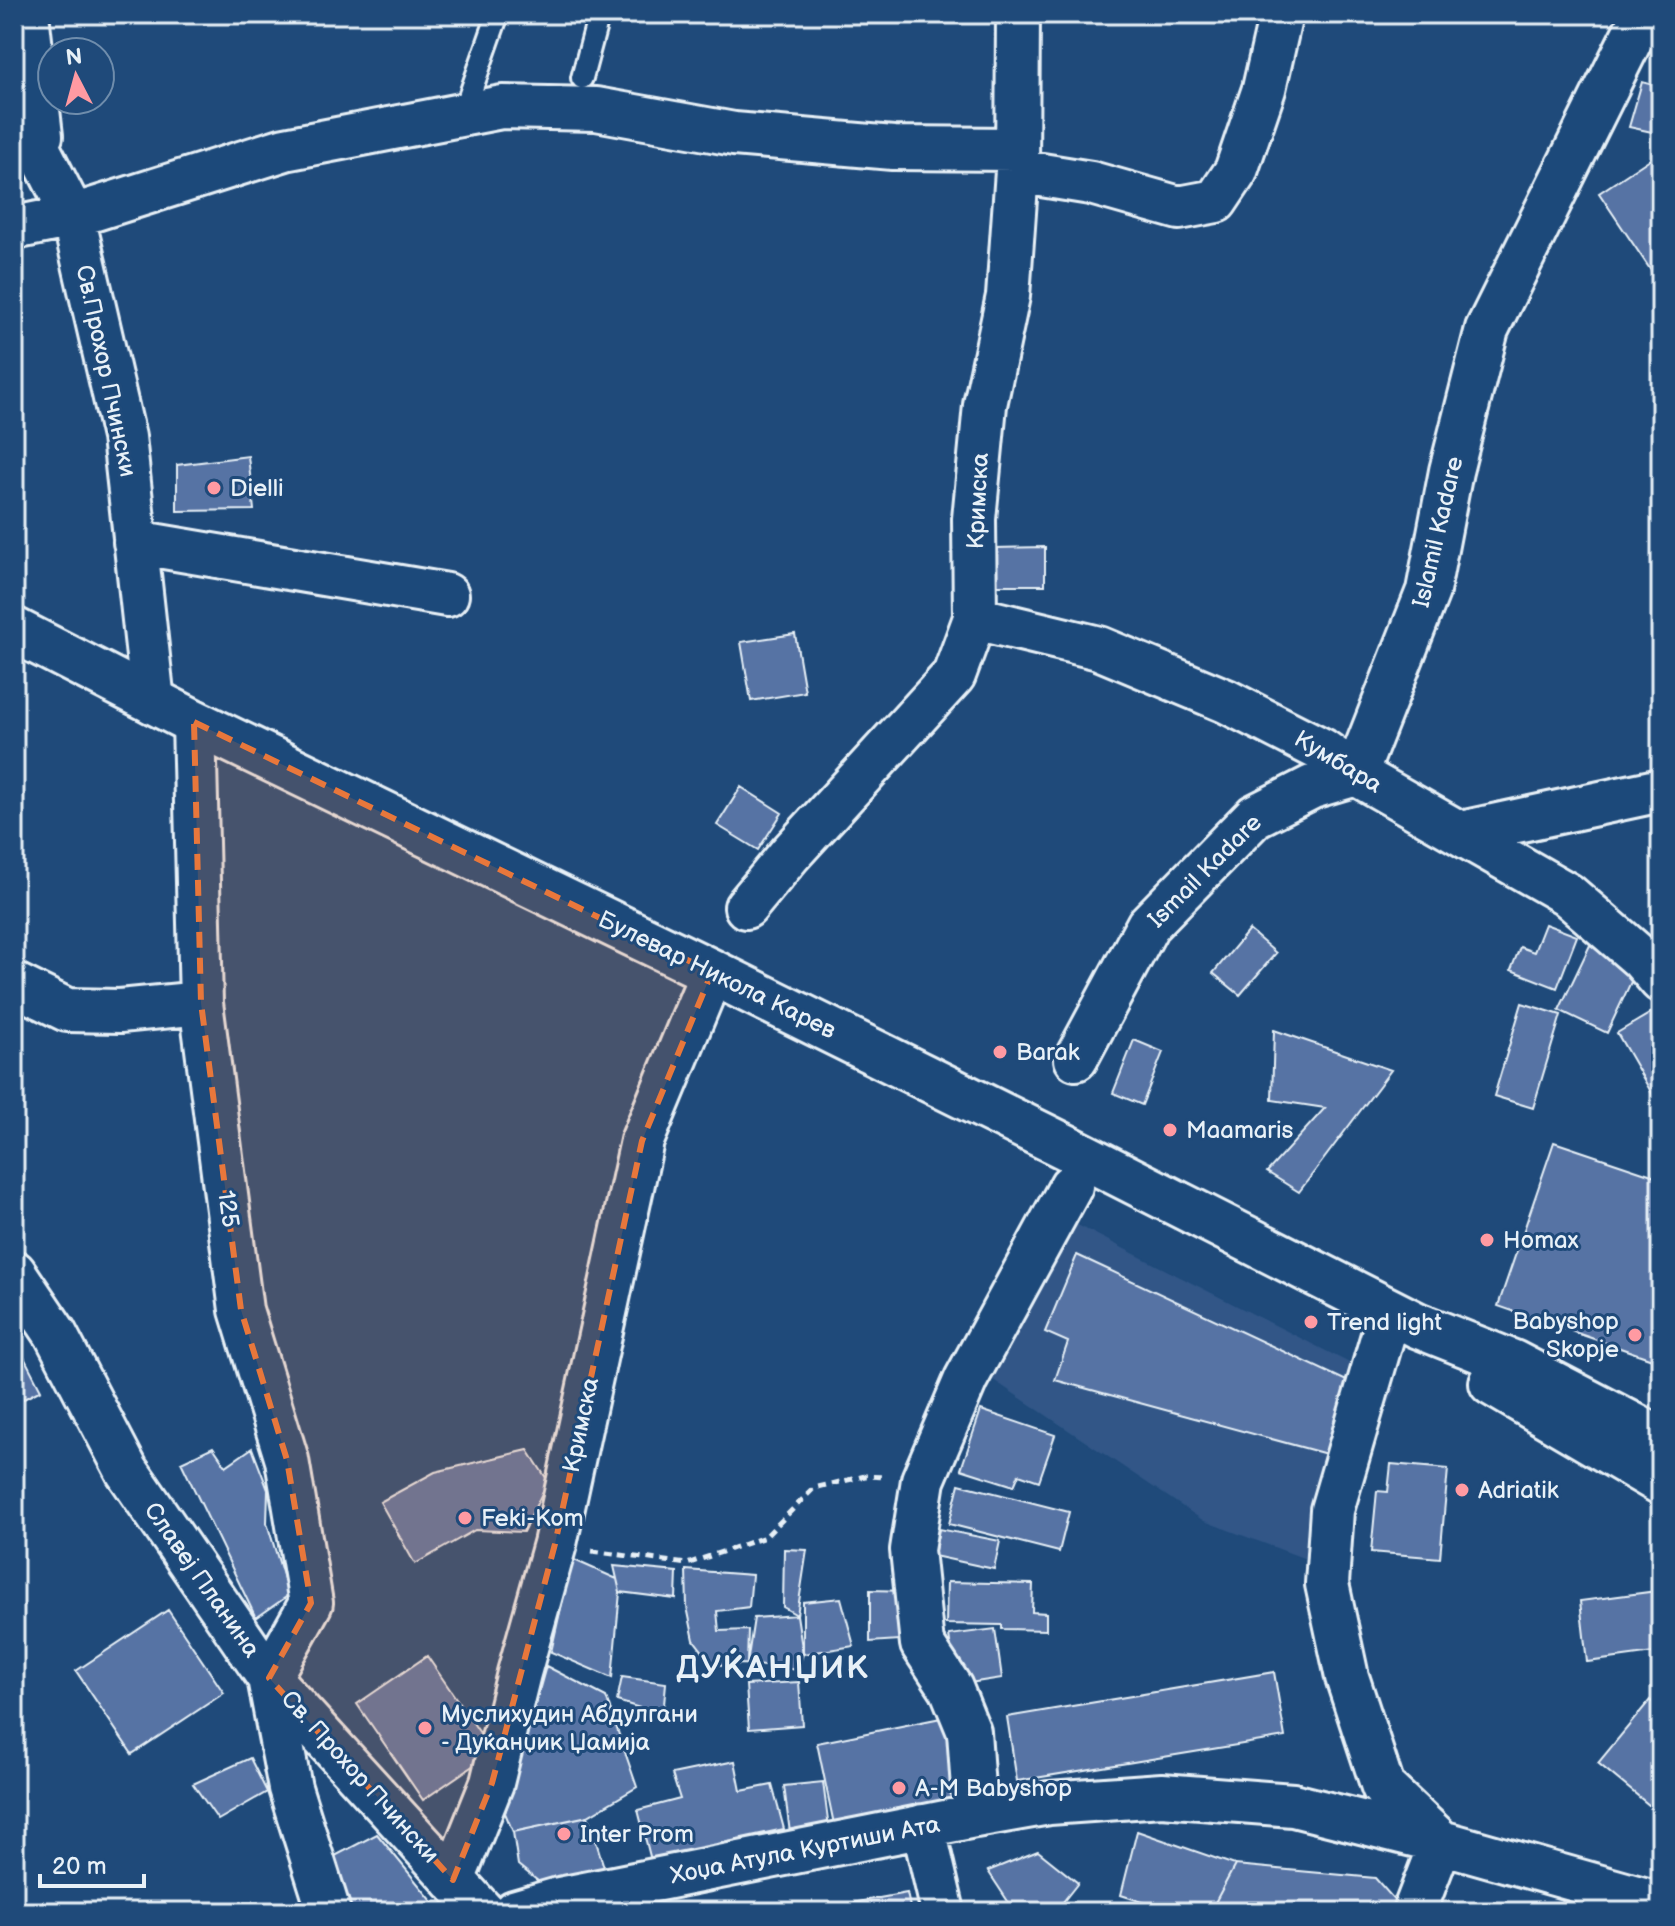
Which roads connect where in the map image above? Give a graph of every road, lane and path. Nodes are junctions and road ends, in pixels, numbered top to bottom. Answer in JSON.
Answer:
{"nodes":[{"id":1,"x":27,"y":14,"type":"edge"},
{"id":2,"x":498,"y":14,"type":"edge"},
{"id":3,"x":599,"y":14,"type":"edge"},
{"id":4,"x":1018,"y":14,"type":"edge"},
{"id":5,"x":1281,"y":14,"type":"edge"},
{"id":6,"x":1646,"y":22,"type":"edge"},
{"id":7,"x":582,"y":78,"type":"dead end"},
{"id":8,"x":14,"y":101,"type":"edge"},
{"id":9,"x":462,"y":117,"type":"junction"},
{"id":10,"x":42,"y":153,"type":"junction"},
{"id":11,"x":1017,"y":160,"type":"junction"},
{"id":12,"x":73,"y":216,"type":"junction"},
{"id":13,"x":14,"y":228,"type":"edge"},
{"id":14,"x":135,"y":542,"type":"junction"},
{"id":15,"x":447,"y":595,"type":"dead end"},
{"id":16,"x":975,"y":618,"type":"junction"},
{"id":17,"x":14,"y":630,"type":"edge"},
{"id":18,"x":153,"y":702,"type":"junction"},
{"id":19,"x":194,"y":722,"type":"junction"},
{"id":20,"x":1356,"y":774,"type":"junction"},
{"id":21,"x":1661,"y":790,"type":"edge"},
{"id":22,"x":1461,"y":833,"type":"junction"},
{"id":23,"x":746,"y":907,"type":"dead end"},
{"id":24,"x":712,"y":972,"type":"junction"},
{"id":25,"x":1661,"y":981,"type":"edge"},
{"id":26,"x":14,"y":984,"type":"edge"},
{"id":27,"x":201,"y":1003,"type":"junction"},
{"id":28,"x":1076,"y":1059,"type":"dead end"},
{"id":29,"x":1071,"y":1186,"type":"dead end"},
{"id":30,"x":14,"y":1272,"type":"edge"},
{"id":31,"x":1403,"y":1318,"type":"junction"},
{"id":32,"x":1661,"y":1440,"type":"edge"},
{"id":33,"x":923,"y":1480,"type":"junction"},
{"id":34,"x":1661,"y":1482,"type":"edge"},
{"id":35,"x":555,"y":1544,"type":"junction"},
{"id":36,"x":269,"y":1678,"type":"junction"},
{"id":37,"x":975,"y":1816,"type":"junction"},
{"id":38,"x":923,"y":1826,"type":"junction"},
{"id":39,"x":1441,"y":1842,"type":"junction"},
{"id":40,"x":453,"y":1880,"type":"junction"},
{"id":41,"x":1661,"y":1904,"type":"edge"},
{"id":42,"x":329,"y":1912,"type":"edge"},
{"id":43,"x":483,"y":1912,"type":"edge"},
{"id":44,"x":514,"y":1912,"type":"edge"},
{"id":45,"x":943,"y":1912,"type":"edge"},
{"id":46,"x":1414,"y":1912,"type":"edge"}],
"edges":[{"from":1,"to":10,"type":"street"},
{"from":2,"to":9,"type":"lane"},
{"from":3,"to":7,"type":"lane"},
{"from":4,"to":11,"type":"street","name":"Кримска"},
{"from":5,"to":11,"type":"street"},
{"from":6,"to":20,"type":"street","name":"Islamil Kadare"},
{"from":8,"to":10,"type":"street","name":"Св.Прохор Пчински"},
{"from":9,"to":11,"type":"street"},
{"from":9,"to":12,"type":"street"},
{"from":10,"to":12,"type":"street","name":"Св.Прохор Пчински"},
{"from":11,"to":16,"type":"street","name":"Кримска"},
{"from":12,"to":13,"type":"street"},
{"from":12,"to":14,"type":"street","name":"Св.Прохор Пчински"},
{"from":14,"to":15,"type":"street"},
{"from":14,"to":18,"type":"street","name":"Св.Прохор Пчински"},
{"from":16,"to":20,"type":"street","name":"Кумбара"},
{"from":16,"to":23,"type":"street","name":"Кримска"},
{"from":17,"to":18,"type":"street","name":"Булевар Никола Карев"},
{"from":18,"to":19,"type":"street","name":"Булевар Никола Карев"},
{"from":19,"to":24,"type":"street","name":"Булевар Никола Карев"},
{"from":19,"to":27,"type":"street","name":"125"},
{"from":20,"to":22,"type":"street","name":"Кумбара"},
{"from":20,"to":28,"type":"street","name":"Ismail Kadare"},
{"from":21,"to":22,"type":"street"},
{"from":22,"to":25,"type":"street","name":"Кумбара"},
{"from":24,"to":31,"type":"street","name":"Булевар Никола Карев"},
{"from":24,"to":35,"type":"street","name":"Кримска"},
{"from":26,"to":27,"type":"street"},
{"from":27,"to":36,"type":"street","name":"125"},
{"from":29,"to":33,"type":"street"},
{"from":30,"to":36,"type":"street","name":"Славеј Планина"},
{"from":31,"to":32,"type":"street","name":"Булевар Никола Карев"},
{"from":31,"to":34,"type":"street","name":"Булевар Никола Карев"},
{"from":31,"to":39,"type":"street"},
{"from":33,"to":35,"type":"path"},
{"from":33,"to":37,"type":"street"},
{"from":35,"to":40,"type":"street","name":"Кримска"},
{"from":36,"to":40,"type":"street","name":"Св. Прохор Пчински"},
{"from":36,"to":42,"type":"street","name":"Славеј Планина"},
{"from":37,"to":38,"type":"street","name":"Хоџа Атула Куртиши Ата"},
{"from":37,"to":39,"type":"street","name":"Хоџа Атула Куртиши Ата"},
{"from":38,"to":44,"type":"street","name":"Хоџа Атула Куртиши Ата"},
{"from":38,"to":45,"type":"street"},
{"from":39,"to":41,"type":"street","name":"Хоџа Атула Куртиши Ата"},
{"from":39,"to":46,"type":"street"},
{"from":40,"to":43,"type":"street","name":"Св. Прохор Пчински"}]}
